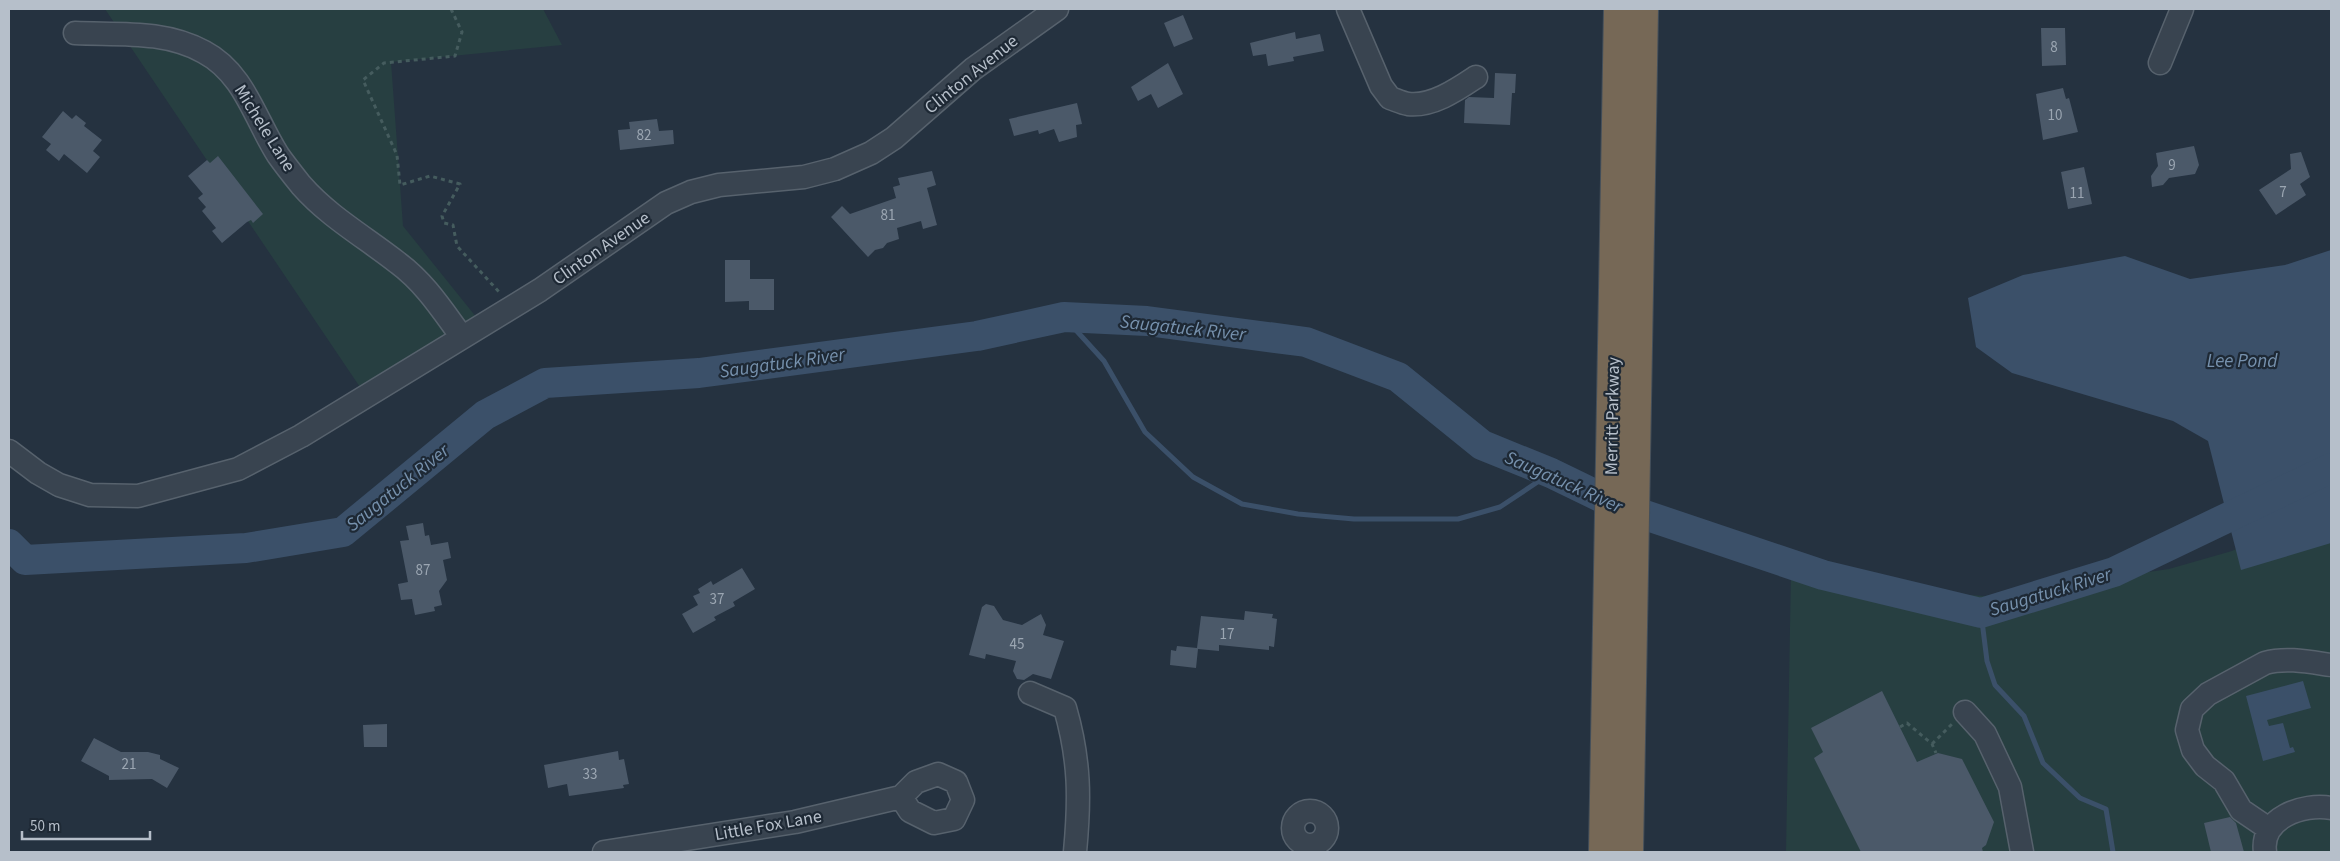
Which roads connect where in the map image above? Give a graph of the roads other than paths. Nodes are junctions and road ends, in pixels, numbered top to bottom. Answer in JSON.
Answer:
{"nodes":[{"id":1,"x":1057,"y":9,"type":"edge"},
{"id":2,"x":1348,"y":9,"type":"edge"},
{"id":3,"x":1618,"y":9,"type":"edge"},
{"id":4,"x":1644,"y":9,"type":"edge"},
{"id":5,"x":2182,"y":9,"type":"edge"},
{"id":6,"x":75,"y":33,"type":"dead end"},
{"id":7,"x":2160,"y":63,"type":"dead end"},
{"id":8,"x":1476,"y":77,"type":"dead end"},
{"id":9,"x":462,"y":338,"type":"junction"},
{"id":10,"x":1625,"y":404,"type":"junction"},
{"id":11,"x":9,"y":451,"type":"edge"},
{"id":12,"x":1622,"y":600,"type":"junction"},
{"id":13,"x":2331,"y":665,"type":"edge"},
{"id":14,"x":1030,"y":694,"type":"dead end"},
{"id":15,"x":1965,"y":712,"type":"road end"},
{"id":16,"x":901,"y":797,"type":"dead end"},
{"id":17,"x":2331,"y":808,"type":"edge"},
{"id":18,"x":2270,"y":829,"type":"junction"},
{"id":19,"x":604,"y":852,"type":"edge"},
{"id":20,"x":1075,"y":852,"type":"edge"},
{"id":21,"x":1603,"y":852,"type":"edge"},
{"id":22,"x":1629,"y":852,"type":"edge"},
{"id":23,"x":2022,"y":852,"type":"edge"},
{"id":24,"x":2265,"y":852,"type":"edge"}],
"edges":[{"from":1,"to":9,"type":"street","name":"Clinton Avenue"},
{"from":2,"to":8,"type":"street"},
{"from":3,"to":10,"type":"highway","name":"Merritt Parkway"},
{"from":4,"to":10,"type":"highway","name":"Merritt Parkway"},
{"from":5,"to":7,"type":"street"},
{"from":6,"to":9,"type":"street","name":"Michele Lane"},
{"from":9,"to":11,"type":"street","name":"Clinton Avenue"},
{"from":10,"to":12,"type":"highway","name":"Merritt Parkway"},
{"from":12,"to":21,"type":"highway","name":"Merritt Parkway"},
{"from":12,"to":22,"type":"highway","name":"Merritt Parkway"},
{"from":13,"to":18,"type":"street"},
{"from":14,"to":20,"type":"street"},
{"from":15,"to":23,"type":"street"},
{"from":16,"to":19,"type":"street","name":"Little Fox Lane"},
{"from":17,"to":18,"type":"street"},
{"from":18,"to":24,"type":"street"}]}
